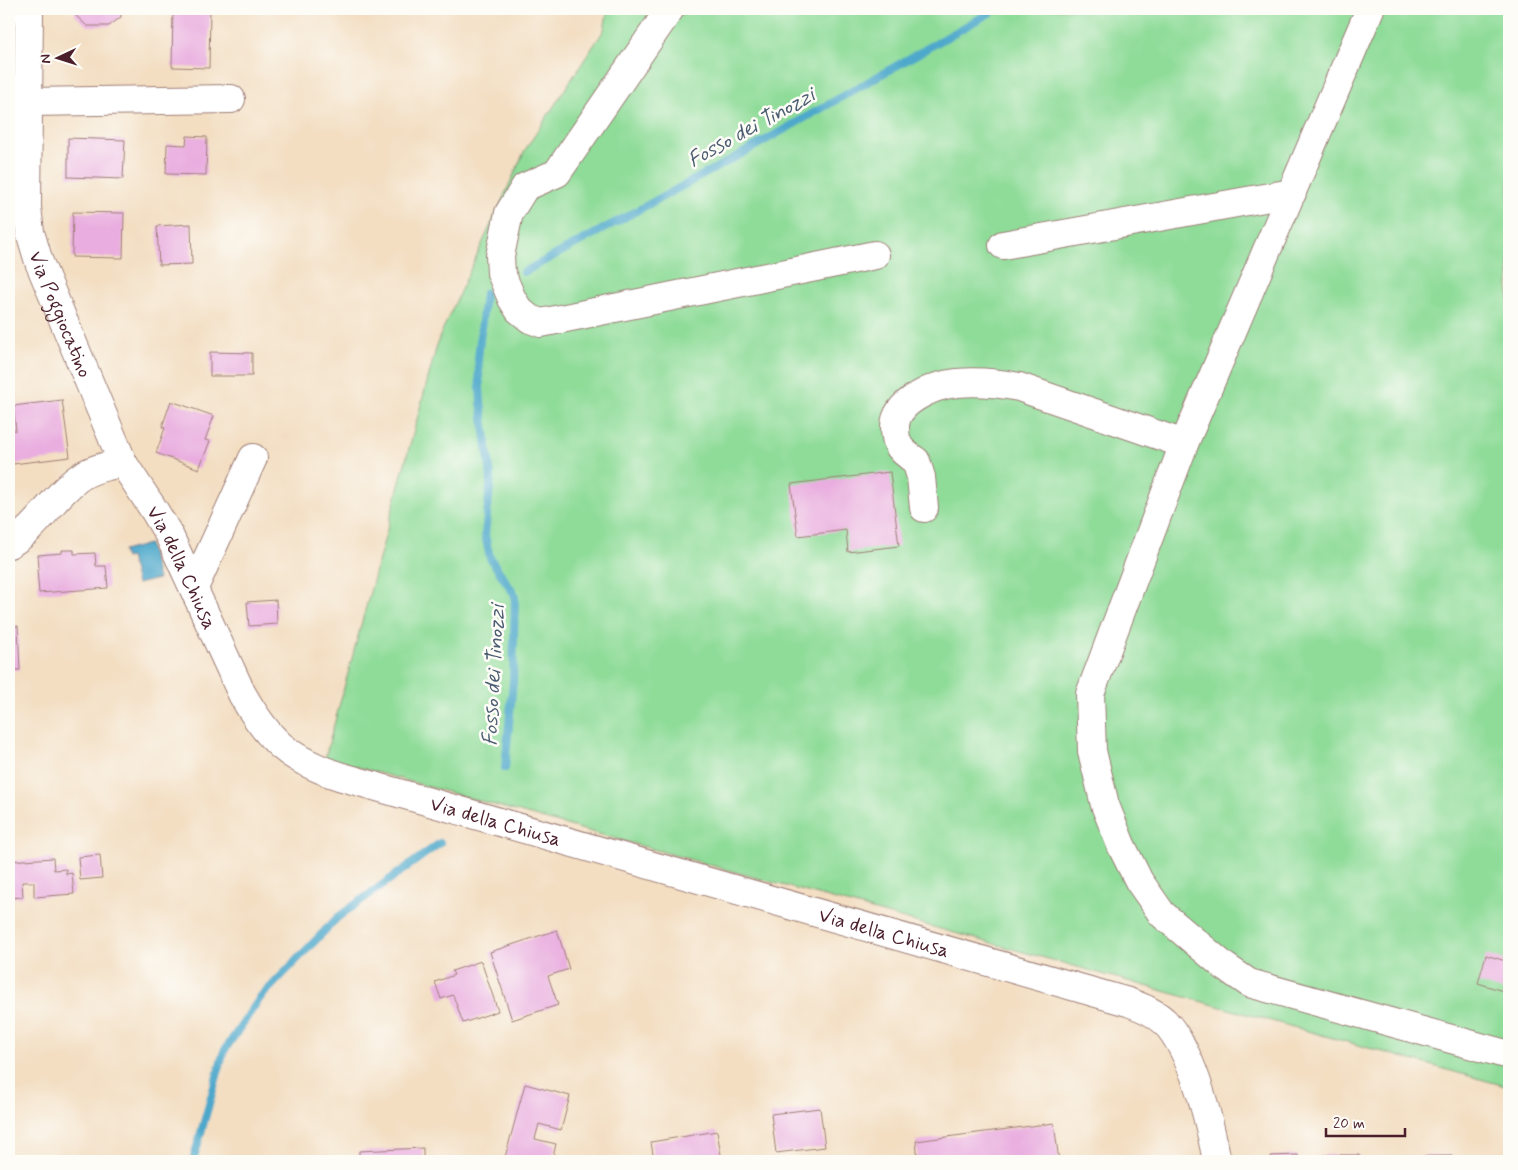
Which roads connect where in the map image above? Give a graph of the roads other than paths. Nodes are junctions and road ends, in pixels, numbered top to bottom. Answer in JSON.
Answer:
{"nodes":[{"id":1,"x":29,"y":9,"type":"edge"},
{"id":2,"x":670,"y":9,"type":"edge"},
{"id":3,"x":1370,"y":9,"type":"edge"},
{"id":4,"x":232,"y":99,"type":"dead end"},
{"id":5,"x":28,"y":102,"type":"junction"},
{"id":6,"x":1292,"y":193,"type":"junction"},
{"id":7,"x":1003,"y":246,"type":"dead end"},
{"id":8,"x":875,"y":255,"type":"dead end"},
{"id":9,"x":1184,"y":444,"type":"junction"},
{"id":10,"x":253,"y":458,"type":"dead end"},
{"id":11,"x":123,"y":463,"type":"junction"},
{"id":12,"x":924,"y":508,"type":"dead end"},
{"id":13,"x":9,"y":544,"type":"edge"},
{"id":14,"x":194,"y":588,"type":"junction"},
{"id":15,"x":1509,"y":1055,"type":"edge"},
{"id":16,"x":1217,"y":1161,"type":"edge"}],
"edges":[{"from":1,"to":5,"type":"street","name":"Via Poggiocatino"},
{"from":2,"to":8,"type":"street"},
{"from":3,"to":6,"type":"street"},
{"from":4,"to":5,"type":"street"},
{"from":5,"to":11,"type":"street","name":"Via Poggiocatino"},
{"from":6,"to":7,"type":"street"},
{"from":6,"to":9,"type":"street"},
{"from":9,"to":12,"type":"street"},
{"from":9,"to":15,"type":"street"},
{"from":10,"to":14,"type":"street"},
{"from":11,"to":13,"type":"street"},
{"from":11,"to":14,"type":"street","name":"Via della Chiusa"},
{"from":14,"to":16,"type":"street","name":"Via della Chiusa"}]}
